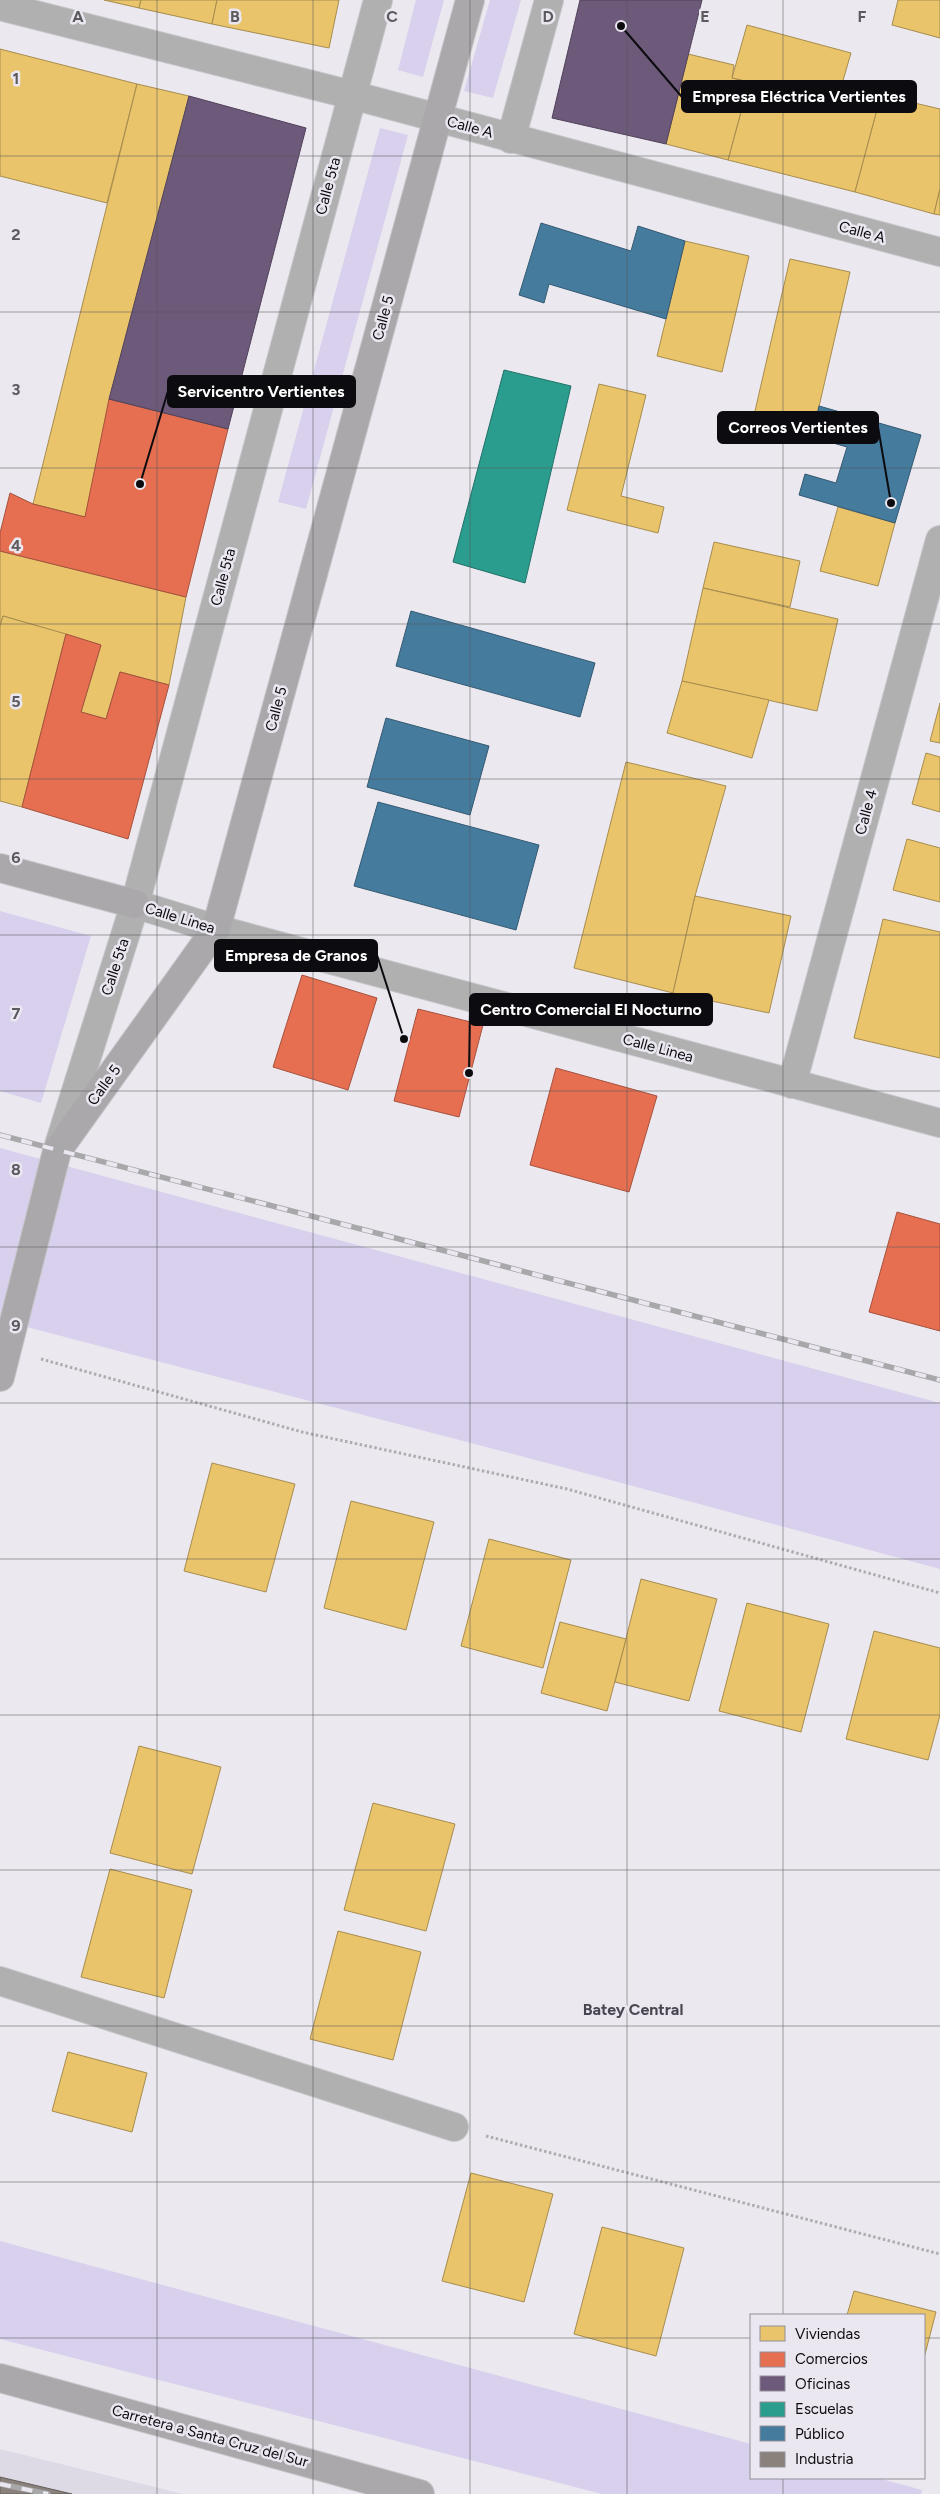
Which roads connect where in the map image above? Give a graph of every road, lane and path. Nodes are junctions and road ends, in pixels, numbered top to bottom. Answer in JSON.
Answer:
{"nodes":[{"id":1,"x":378,"y":0,"type":"edge"},
{"id":2,"x":470,"y":0,"type":"edge"},
{"id":3,"x":549,"y":0,"type":"edge"},
{"id":4,"x":0,"y":6,"type":"edge"},
{"id":5,"x":352,"y":95,"type":"junction"},
{"id":6,"x":438,"y":119,"type":"junction"},
{"id":7,"x":511,"y":138,"type":"junction"},
{"id":8,"x":940,"y":252,"type":"edge"},
{"id":9,"x":940,"y":540,"type":"edge"},
{"id":10,"x":0,"y":868,"type":"edge"},
{"id":11,"x":136,"y":904,"type":"junction"},
{"id":12,"x":216,"y":929,"type":"junction"},
{"id":13,"x":792,"y":1084,"type":"junction"},
{"id":14,"x":940,"y":1123,"type":"edge"},
{"id":15,"x":57,"y":1150,"type":"junction"},
{"id":16,"x":7,"y":1349,"type":"junction"},
{"id":17,"x":0,"y":1377,"type":"edge"},
{"id":18,"x":940,"y":1593,"type":"edge"},
{"id":19,"x":0,"y":1981,"type":"edge"},
{"id":20,"x":454,"y":2127,"type":"joint"},
{"id":21,"x":940,"y":2254,"type":"edge"},
{"id":22,"x":0,"y":2378,"type":"edge"},
{"id":23,"x":420,"y":2494,"type":"edge"}],
"edges":[{"from":1,"to":5,"type":"street","name":"Calle 5ta"},
{"from":2,"to":6,"type":"main road","name":"Calle 5"},
{"from":3,"to":7,"type":"street"},
{"from":4,"to":5,"type":"street","name":"Calle A"},
{"from":5,"to":6,"type":"street","name":"Calle A"},
{"from":5,"to":11,"type":"street","name":"Calle 5ta"},
{"from":6,"to":7,"type":"street","name":"Calle A"},
{"from":6,"to":12,"type":"main road","name":"Calle 5"},
{"from":7,"to":8,"type":"street","name":"Calle A"},
{"from":9,"to":13,"type":"street","name":"Calle 4"},
{"from":10,"to":11,"type":"main road","name":"Calle Linea"},
{"from":11,"to":12,"type":"street","name":"Calle Linea"},
{"from":11,"to":15,"type":"street","name":"Calle 5ta"},
{"from":12,"to":13,"type":"street","name":"Calle Linea"},
{"from":12,"to":15,"type":"main road","name":"Calle 5"},
{"from":13,"to":14,"type":"street","name":"Calle Linea"},
{"from":15,"to":16,"type":"main road","name":"Calle 5"},
{"from":16,"to":17,"type":"main road","name":"Calle 5"},
{"from":16,"to":18,"type":"path"},
{"from":19,"to":20,"type":"street"},
{"from":20,"to":21,"type":"path"},
{"from":22,"to":23,"type":"main road","name":"Carretera a Santa Cruz del Sur"}]}
